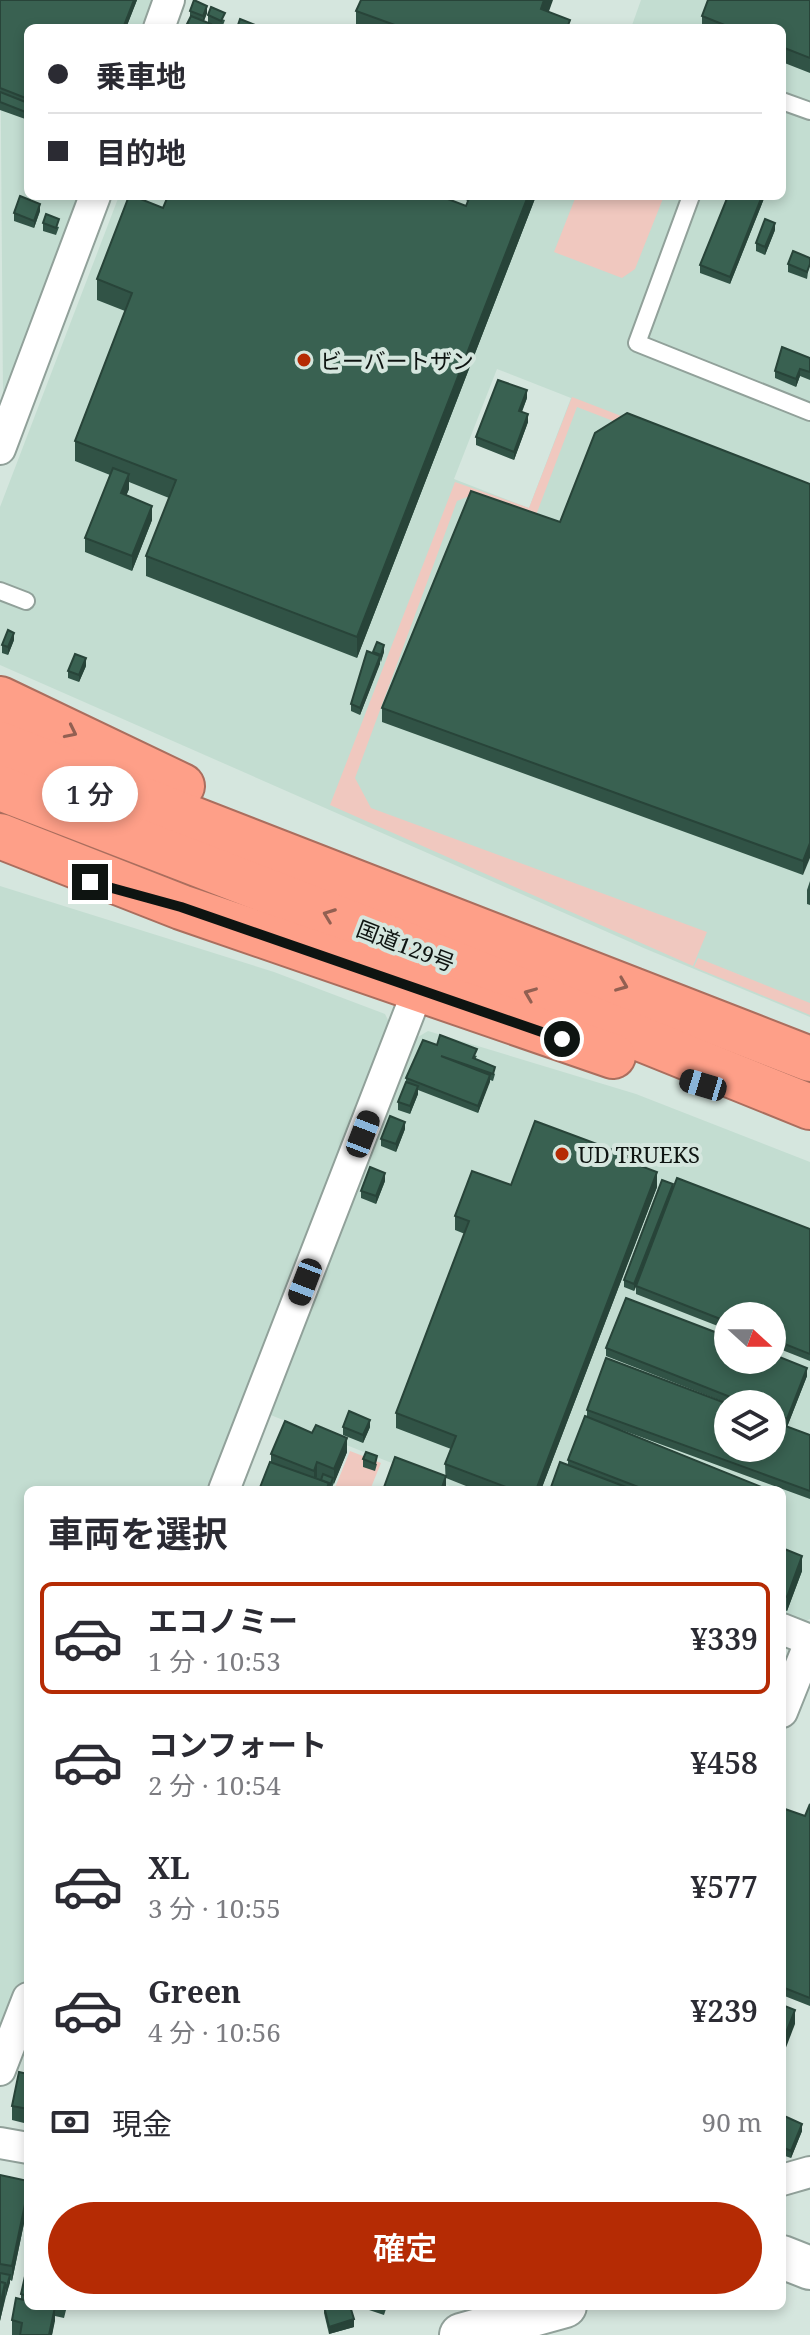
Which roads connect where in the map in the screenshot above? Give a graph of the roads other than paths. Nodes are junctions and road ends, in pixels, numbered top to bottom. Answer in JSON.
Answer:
{"nodes":[{"id":1,"x":169,"y":0,"type":"edge"},
{"id":2,"x":160,"y":24,"type":"edge"},
{"id":3,"x":786,"y":102,"type":"edge"},
{"id":4,"x":810,"y":111,"type":"edge"},
{"id":5,"x":93,"y":200,"type":"edge"},
{"id":6,"x":690,"y":200,"type":"edge"},
{"id":7,"x":810,"y":412,"type":"edge"},
{"id":8,"x":0,"y":449,"type":"edge"},
{"id":9,"x":0,"y":591,"type":"edge"},
{"id":10,"x":26,"y":601,"type":"dead end"},
{"id":11,"x":0,"y":699,"type":"edge"},
{"id":12,"x":0,"y":744,"type":"edge"},
{"id":13,"x":0,"y":788,"type":"edge"},
{"id":14,"x":0,"y":836,"type":"edge"},
{"id":15,"x":0,"y":857,"type":"edge"},
{"id":16,"x":181,"y":907,"type":"junction"},
{"id":17,"x":445,"y":915,"type":"junction"},
{"id":18,"x":418,"y":990,"type":"junction"},
{"id":19,"x":810,"y":1059,"type":"edge"},
{"id":20,"x":810,"y":1107,"type":"edge"},
{"id":21,"x":810,"y":1117,"type":"edge"},
{"id":22,"x":226,"y":1486,"type":"edge"},
{"id":23,"x":786,"y":1631,"type":"edge"},
{"id":24,"x":810,"y":1641,"type":"edge"},
{"id":25,"x":786,"y":1702,"type":"edge"},
{"id":26,"x":24,"y":2008,"type":"edge"},
{"id":27,"x":0,"y":2070,"type":"edge"},
{"id":28,"x":0,"y":2143,"type":"edge"},
{"id":29,"x":24,"y":2147,"type":"edge"},
{"id":30,"x":810,"y":2172,"type":"edge"},
{"id":31,"x":786,"y":2179,"type":"edge"},
{"id":32,"x":786,"y":2259,"type":"edge"},
{"id":33,"x":810,"y":2268,"type":"edge"},
{"id":34,"x":551,"y":2310,"type":"edge"},
{"id":35,"x":461,"y":2335,"type":"edge"}],
"edges":[{"from":1,"to":2,"type":"street"},
{"from":3,"to":4,"type":"lane"},
{"from":5,"to":8,"type":"street"},
{"from":6,"to":7,"type":"lane"},
{"from":9,"to":10,"type":"lane"},
{"from":11,"to":17,"type":"highway","one_way":true},
{"from":12,"to":17,"type":"highway","name":"国道129号"},
{"from":20,"to":13,"type":"highway","name":"国道129号","one_way":true},
{"from":14,"to":16,"type":"highway"},
{"from":15,"to":16,"type":"highway"},
{"from":16,"to":18,"type":"highway"},
{"from":17,"to":19,"type":"highway","name":"国道129号","one_way":true},
{"from":18,"to":21,"type":"highway"},
{"from":18,"to":22,"type":"street"},
{"from":23,"to":24,"type":"street"},
{"from":24,"to":25,"type":"street"},
{"from":26,"to":27,"type":"street"},
{"from":28,"to":29,"type":"street"},
{"from":30,"to":31,"type":"street"},
{"from":32,"to":33,"type":"street"},
{"from":34,"to":35,"type":"street"}]}
